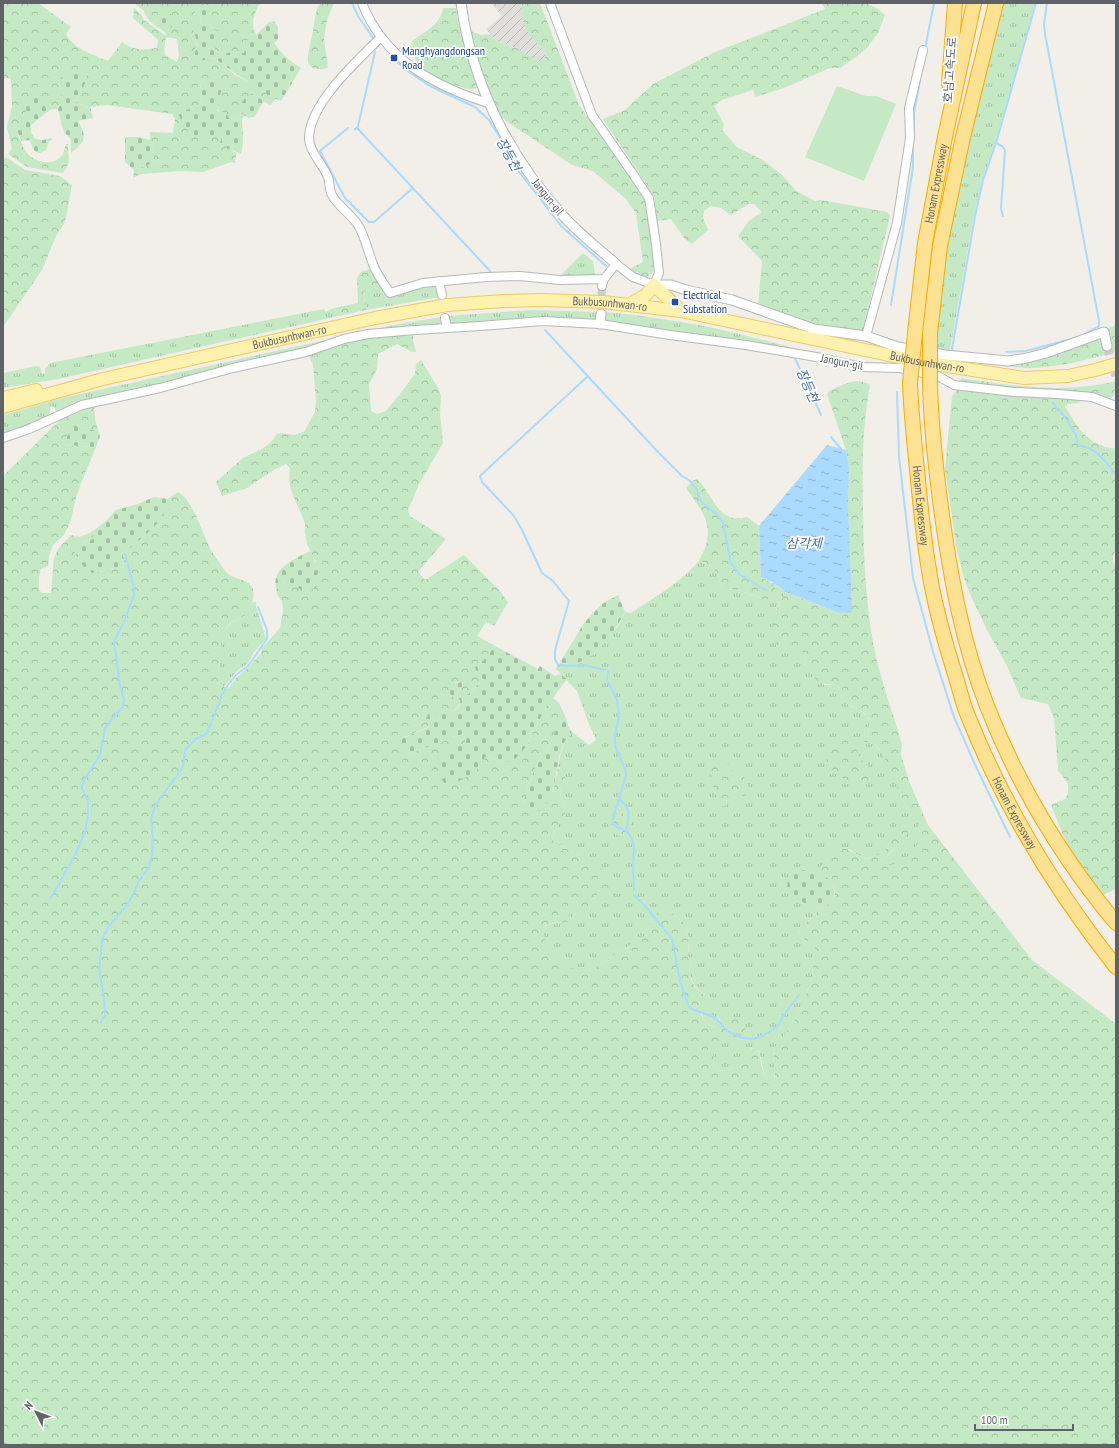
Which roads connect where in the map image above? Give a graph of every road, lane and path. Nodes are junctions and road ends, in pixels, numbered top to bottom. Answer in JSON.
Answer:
{"nodes":[{"id":1,"x":362,"y":3,"type":"edge"},
{"id":2,"x":461,"y":3,"type":"edge"},
{"id":3,"x":550,"y":3,"type":"edge"},
{"id":4,"x":955,"y":3,"type":"edge"},
{"id":5,"x":974,"y":3,"type":"edge"},
{"id":6,"x":997,"y":3,"type":"edge"},
{"id":7,"x":377,"y":40,"type":"junction"},
{"id":8,"x":923,"y":50,"type":"dead end"},
{"id":9,"x":488,"y":102,"type":"junction"},
{"id":10,"x":945,"y":137,"type":"junction"},
{"id":11,"x":616,"y":264,"type":"junction"},
{"id":12,"x":439,"y":281,"type":"junction"},
{"id":13,"x":654,"y":285,"type":"junction"},
{"id":14,"x":442,"y":295,"type":"dead end"},
{"id":15,"x":630,"y":304,"type":"junction"},
{"id":16,"x":681,"y":311,"type":"junction"},
{"id":17,"x":601,"y":314,"type":"tunnel mouth"},
{"id":18,"x":445,"y":318,"type":"dead end"},
{"id":19,"x":600,"y":324,"type":"junction"},
{"id":20,"x":447,"y":328,"type":"junction"},
{"id":21,"x":866,"y":336,"type":"junction"},
{"id":22,"x":1107,"y":346,"type":"tunnel mouth"},
{"id":23,"x":1116,"y":364,"type":"edge"},
{"id":24,"x":103,"y":380,"type":"junction"},
{"id":25,"x":32,"y":391,"type":"junction"},
{"id":26,"x":3,"y":394,"type":"edge"},
{"id":27,"x":3,"y":398,"type":"edge"},
{"id":28,"x":1116,"y":406,"type":"edge"},
{"id":29,"x":3,"y":408,"type":"edge"},
{"id":30,"x":3,"y":438,"type":"edge"},
{"id":31,"x":1116,"y":924,"type":"edge"},
{"id":32,"x":1116,"y":967,"type":"edge"}],
"edges":[{"from":1,"to":7,"type":"street"},
{"from":2,"to":9,"type":"street","name":"Jangun-gil"},
{"from":3,"to":13,"type":"street"},
{"from":4,"to":10,"type":"highway","name":"호남고속도로"},
{"from":5,"to":10,"type":"highway","name":"Honam Expressway"},
{"from":6,"to":31,"type":"highway","name":"Honam Expressway","bridge":true},
{"from":7,"to":9,"type":"street"},
{"from":7,"to":12,"type":"street"},
{"from":8,"to":21,"type":"street"},
{"from":9,"to":11,"type":"street","name":"Jangun-gil"},
{"from":10,"to":32,"type":"highway","name":"Honam Expressway","bridge":true},
{"from":11,"to":12,"type":"street"},
{"from":11,"to":13,"type":"street","name":"Jangun-gil"},
{"from":12,"to":14,"type":"street"},
{"from":13,"to":15,"type":"main road"},
{"from":13,"to":16,"type":"main road"},
{"from":13,"to":21,"type":"street","name":"Jangun-gil"},
{"from":15,"to":16,"type":"main road","name":"Bukbusunhwan-ro"},
{"from":15,"to":24,"type":"main road","name":"Bukbusunhwan-ro"},
{"from":16,"to":23,"type":"main road","name":"Bukbusunhwan-ro"},
{"from":17,"to":19,"type":"street"},
{"from":18,"to":20,"type":"street"},
{"from":19,"to":20,"type":"street","name":"Jangun-gil"},
{"from":19,"to":28,"type":"street","name":"Jangun-gil"},
{"from":20,"to":30,"type":"street","name":"Jangun-gil"},
{"from":21,"to":22,"type":"street","name":"Jangun-gil"},
{"from":24,"to":25,"type":"main road"},
{"from":24,"to":29,"type":"main road"},
{"from":25,"to":26,"type":"main road"},
{"from":25,"to":27,"type":"main road"}]}
